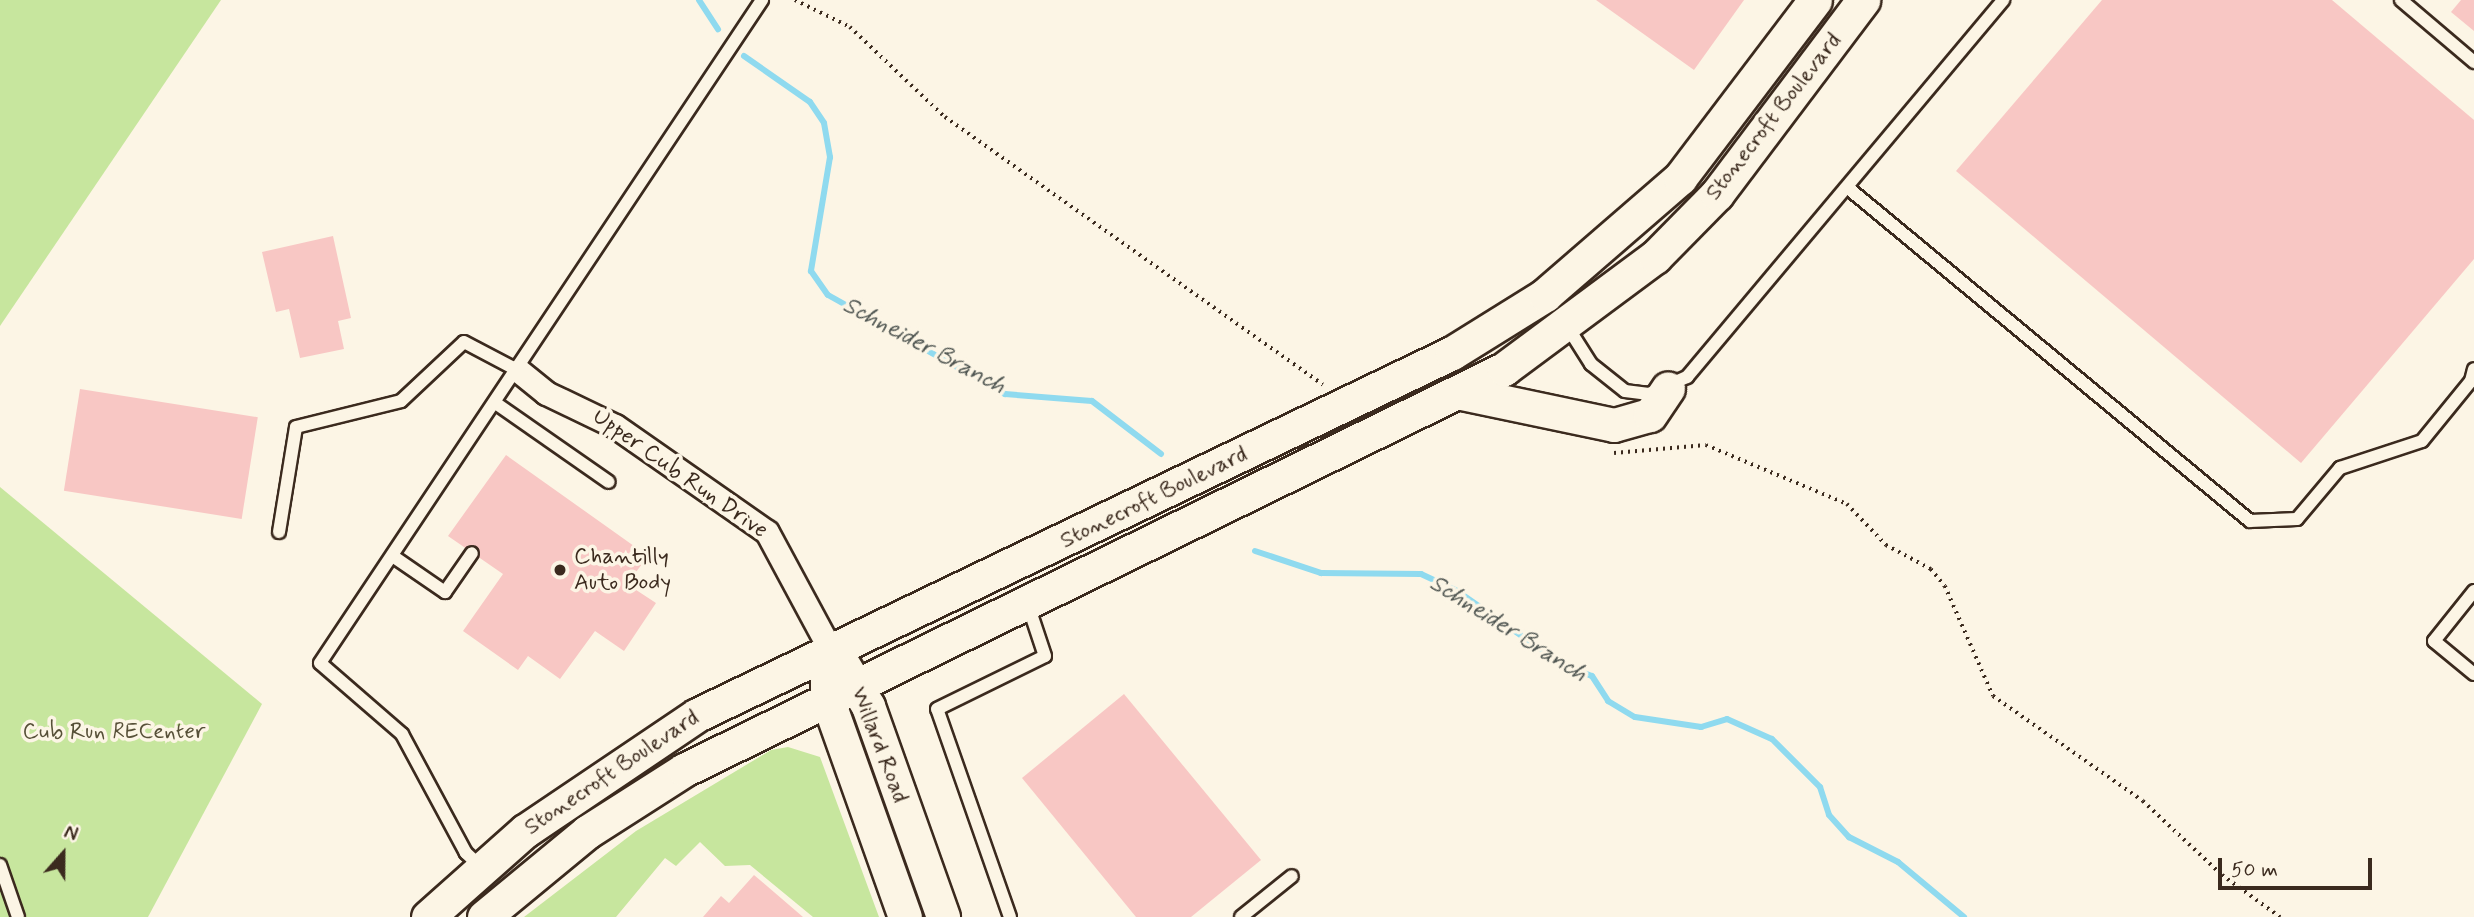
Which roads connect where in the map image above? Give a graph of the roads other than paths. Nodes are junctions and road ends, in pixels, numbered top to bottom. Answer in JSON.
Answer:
{"nodes":[{"id":1,"x":762,"y":0,"type":"edge"},
{"id":2,"x":1815,"y":0,"type":"edge"},
{"id":3,"x":1863,"y":0,"type":"edge"},
{"id":4,"x":2003,"y":0,"type":"edge"},
{"id":5,"x":2401,"y":0,"type":"edge"},
{"id":6,"x":2474,"y":62,"type":"edge"},
{"id":7,"x":1848,"y":188,"type":"junction"},
{"id":8,"x":1545,"y":295,"type":"junction"},
{"id":9,"x":1567,"y":326,"type":"junction"},
{"id":10,"x":2474,"y":369,"type":"edge"},
{"id":11,"x":519,"y":371,"type":"junction"},
{"id":12,"x":1668,"y":388,"type":"junction"},
{"id":13,"x":1462,"y":393,"type":"junction"},
{"id":14,"x":497,"y":404,"type":"junction"},
{"id":15,"x":609,"y":482,"type":"dead end"},
{"id":16,"x":279,"y":532,"type":"dead end"},
{"id":17,"x":472,"y":553,"type":"dead end"},
{"id":18,"x":394,"y":557,"type":"junction"},
{"id":19,"x":2474,"y":592,"type":"edge"},
{"id":20,"x":1027,"y":601,"type":"junction"},
{"id":21,"x":829,"y":647,"type":"junction"},
{"id":22,"x":2474,"y":674,"type":"edge"},
{"id":23,"x":858,"y":683,"type":"junction"},
{"id":24,"x":827,"y":698,"type":"junction"},
{"id":25,"x":0,"y":865,"type":"edge"},
{"id":26,"x":481,"y":867,"type":"junction"},
{"id":27,"x":1292,"y":876,"type":"dead end"},
{"id":28,"x":18,"y":917,"type":"edge"},
{"id":29,"x":428,"y":917,"type":"edge"},
{"id":30,"x":484,"y":917,"type":"edge"},
{"id":31,"x":905,"y":917,"type":"edge"},
{"id":32,"x":943,"y":917,"type":"edge"},
{"id":33,"x":1010,"y":917,"type":"edge"},
{"id":34,"x":1241,"y":917,"type":"edge"}],
"edges":[{"from":1,"to":11,"type":"lane"},
{"from":2,"to":8,"type":"main road","name":"Stonecroft Boulevard"},
{"from":3,"to":9,"type":"main road","name":"Stonecroft Boulevard"},
{"from":4,"to":7,"type":"lane"},
{"from":5,"to":6,"type":"lane"},
{"from":7,"to":10,"type":"lane"},
{"from":7,"to":12,"type":"lane"},
{"from":8,"to":9,"type":"lane"},
{"from":8,"to":21,"type":"main road","name":"Stonecroft Boulevard"},
{"from":9,"to":12,"type":"lane"},
{"from":9,"to":13,"type":"main road","name":"Stonecroft Boulevard"},
{"from":11,"to":14,"type":"lane"},
{"from":11,"to":16,"type":"lane"},
{"from":11,"to":21,"type":"street","name":"Upper Cub Run Drive"},
{"from":12,"to":13,"type":"main road"},
{"from":13,"to":20,"type":"main road","name":"Stonecroft Boulevard"},
{"from":14,"to":15,"type":"lane"},
{"from":14,"to":18,"type":"lane"},
{"from":17,"to":18,"type":"lane"},
{"from":18,"to":26,"type":"lane"},
{"from":19,"to":22,"type":"lane"},
{"from":20,"to":23,"type":"main road","name":"Stonecroft Boulevard"},
{"from":20,"to":33,"type":"lane"},
{"from":21,"to":23,"type":"main road","name":"Willard Road"},
{"from":21,"to":24,"type":"main road","name":"Willard Road"},
{"from":21,"to":26,"type":"main road","name":"Stonecroft Boulevard"},
{"from":23,"to":24,"type":"main road","name":"Stonecroft Boulevard"},
{"from":23,"to":32,"type":"main road","name":"Willard Road"},
{"from":24,"to":30,"type":"main road","name":"Stonecroft Boulevard"},
{"from":24,"to":31,"type":"main road","name":"Willard Road"},
{"from":25,"to":28,"type":"lane"},
{"from":26,"to":29,"type":"main road","name":"Stonecroft Boulevard"},
{"from":27,"to":34,"type":"lane"}]}
